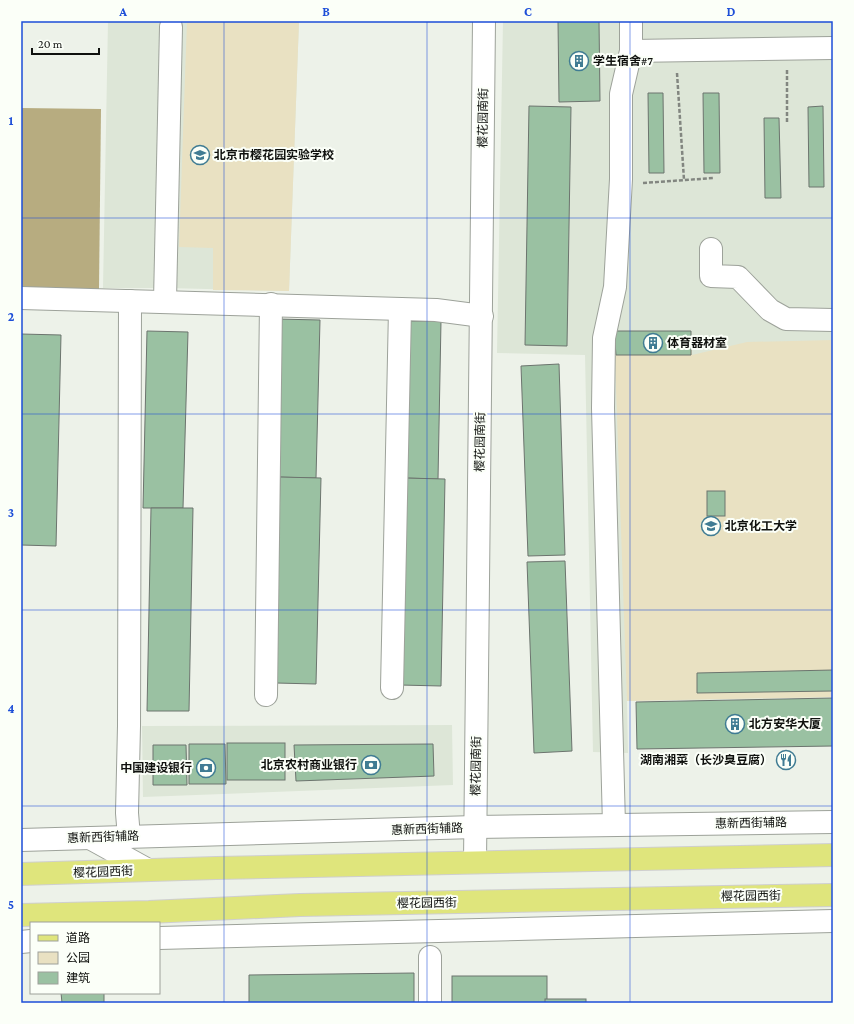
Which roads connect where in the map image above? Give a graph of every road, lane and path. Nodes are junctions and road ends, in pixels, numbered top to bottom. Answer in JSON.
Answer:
{"nodes":[{"id":1,"x":484,"y":21,"type":"edge"},
{"id":2,"x":631,"y":21,"type":"edge"},
{"id":3,"x":171,"y":26,"type":"dead end"},
{"id":4,"x":833,"y":48,"type":"edge"},
{"id":5,"x":787,"y":49,"type":"junction"},
{"id":6,"x":686,"y":50,"type":"junction"},
{"id":7,"x":631,"y":51,"type":"junction"},
{"id":8,"x":787,"y":123,"type":"dead end"},
{"id":9,"x":714,"y":178,"type":"dead end"},
{"id":10,"x":620,"y":179,"type":"junction"},
{"id":11,"x":684,"y":180,"type":"junction"},
{"id":12,"x":711,"y":249,"type":"dead end"},
{"id":13,"x":21,"y":298,"type":"edge"},
{"id":14,"x":130,"y":301,"type":"junction"},
{"id":15,"x":165,"y":301,"type":"junction"},
{"id":16,"x":271,"y":304,"type":"junction"},
{"id":17,"x":400,"y":309,"type":"junction"},
{"id":18,"x":482,"y":316,"type":"junction"},
{"id":19,"x":833,"y":320,"type":"edge"},
{"id":20,"x":392,"y":688,"type":"dead end"},
{"id":21,"x":266,"y":695,"type":"dead end"},
{"id":22,"x":833,"y":822,"type":"edge"},
{"id":23,"x":614,"y":825,"type":"junction"},
{"id":24,"x":475,"y":828,"type":"junction"},
{"id":25,"x":129,"y":837,"type":"junction"},
{"id":26,"x":90,"y":838,"type":"junction"},
{"id":27,"x":21,"y":840,"type":"edge"},
{"id":28,"x":833,"y":855,"type":"edge"},
{"id":29,"x":475,"y":862,"type":"junction"},
{"id":30,"x":148,"y":870,"type":"junction"},
{"id":31,"x":21,"y":874,"type":"edge"},
{"id":32,"x":833,"y":895,"type":"edge"},
{"id":33,"x":21,"y":915,"type":"edge"},
{"id":34,"x":833,"y":921,"type":"edge"},
{"id":35,"x":160,"y":938,"type":"edge"},
{"id":36,"x":430,"y":957,"type":"dead end"},
{"id":37,"x":430,"y":1003,"type":"edge"}],
"edges":[{"from":1,"to":18,"type":"street","name":"樱花园南街"},
{"from":2,"to":7,"type":"street"},
{"from":3,"to":15,"type":"street"},
{"from":4,"to":5,"type":"street"},
{"from":5,"to":6,"type":"street"},
{"from":5,"to":8,"type":"path"},
{"from":6,"to":7,"type":"street"},
{"from":6,"to":11,"type":"path"},
{"from":7,"to":10,"type":"street"},
{"from":9,"to":11,"type":"path"},
{"from":10,"to":11,"type":"path"},
{"from":10,"to":23,"type":"street"},
{"from":12,"to":19,"type":"street"},
{"from":13,"to":14,"type":"street"},
{"from":14,"to":15,"type":"street"},
{"from":14,"to":25,"type":"street"},
{"from":15,"to":16,"type":"street"},
{"from":16,"to":17,"type":"street"},
{"from":16,"to":21,"type":"street"},
{"from":17,"to":18,"type":"street"},
{"from":17,"to":20,"type":"street"},
{"from":18,"to":24,"type":"street","name":"樱花园南街"},
{"from":22,"to":23,"type":"street","name":"惠新西街辅路"},
{"from":23,"to":24,"type":"street","name":"惠新西街辅路"},
{"from":24,"to":25,"type":"street","name":"惠新西街辅路"},
{"from":24,"to":29,"type":"street","name":"樱花园南街"},
{"from":25,"to":26,"type":"street","name":"惠新西街辅路"},
{"from":26,"to":27,"type":"street","name":"惠新西街辅路"},
{"from":26,"to":30,"type":"street"},
{"from":28,"to":29,"type":"main road","name":"樱花园西街"},
{"from":29,"to":30,"type":"main road","name":"樱花园西街"},
{"from":30,"to":31,"type":"main road","name":"樱花园西街"},
{"from":32,"to":33,"type":"main road","name":"樱花园西街"},
{"from":34,"to":35,"type":"street"},
{"from":36,"to":37,"type":"street"}]}
